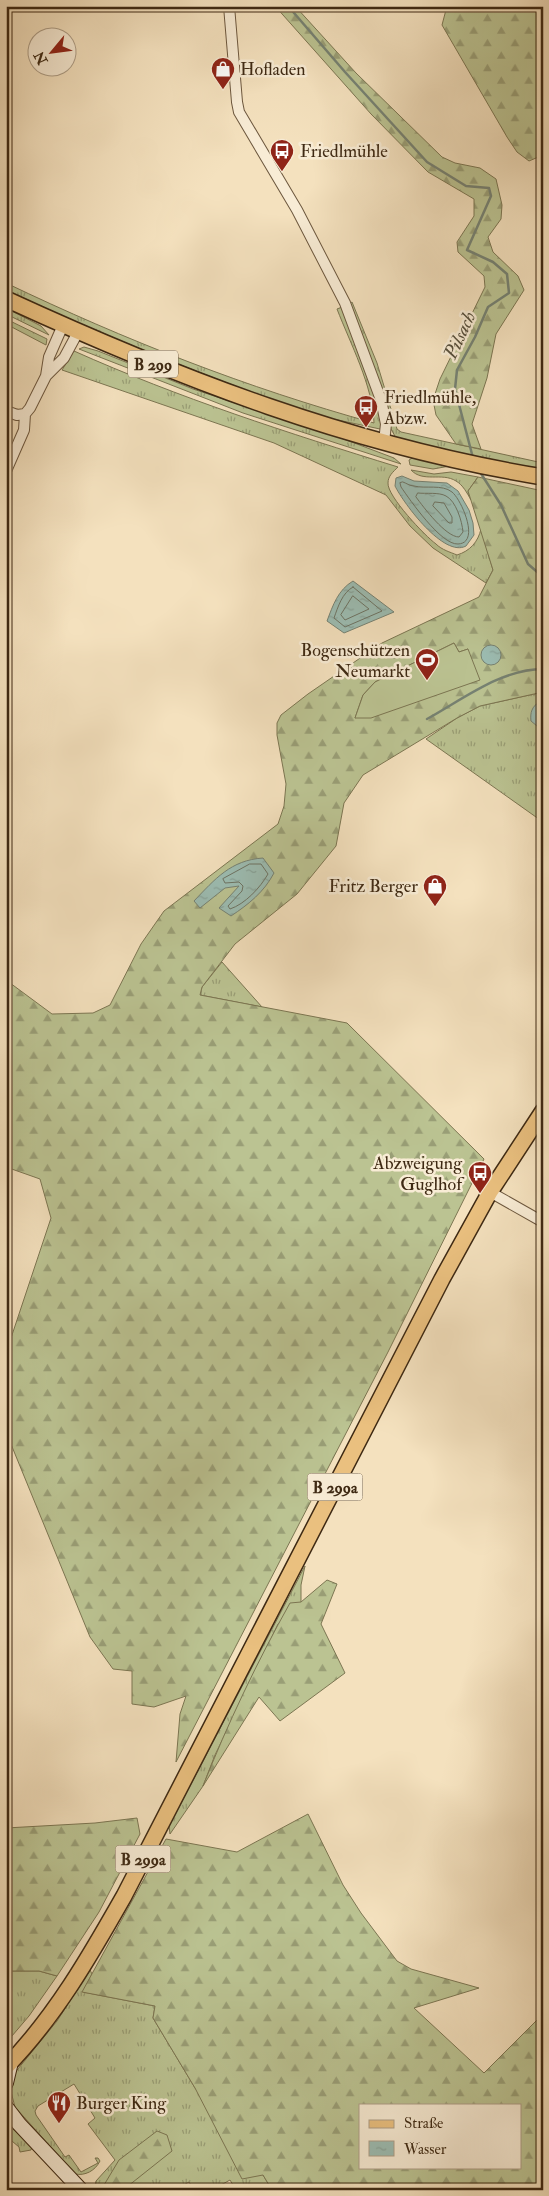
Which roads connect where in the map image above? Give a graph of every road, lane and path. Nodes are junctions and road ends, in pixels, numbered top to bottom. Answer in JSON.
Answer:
{"nodes":[{"id":1,"x":229,"y":6,"type":"edge"},
{"id":2,"x":6,"y":299,"type":"edge"},
{"id":3,"x":63,"y":325,"type":"junction"},
{"id":4,"x":78,"y":332,"type":"junction"},
{"id":5,"x":46,"y":376,"type":"junction"},
{"id":6,"x":6,"y":411,"type":"edge"},
{"id":7,"x":24,"y":414,"type":"junction"},
{"id":8,"x":384,"y":442,"type":"junction"},
{"id":9,"x":6,"y":472,"type":"edge"},
{"id":10,"x":543,"y":477,"type":"edge"},
{"id":11,"x":543,"y":1111,"type":"edge"},
{"id":12,"x":490,"y":1192,"type":"junction"},
{"id":13,"x":543,"y":1222,"type":"edge"},
{"id":14,"x":9,"y":2065,"type":"edge"},
{"id":15,"x":6,"y":2082,"type":"edge"},
{"id":16,"x":10,"y":2112,"type":"edge"},
{"id":17,"x":79,"y":2189,"type":"edge"}],
"edges":[{"from":1,"to":8,"type":"street"},
{"from":2,"to":3,"type":"main road","number":"B 299"},
{"from":3,"to":4,"type":"main road","number":"B 299"},
{"from":3,"to":5,"type":"street"},
{"from":4,"to":5,"type":"street"},
{"from":4,"to":8,"type":"main road","number":"B 299"},
{"from":5,"to":7,"type":"street"},
{"from":6,"to":7,"type":"street"},
{"from":7,"to":9,"type":"street"},
{"from":8,"to":10,"type":"main road","number":"B 299"},
{"from":11,"to":12,"type":"main road","number":"B 299a"},
{"from":12,"to":13,"type":"street"},
{"from":12,"to":14,"type":"main road","number":"B 299a"},
{"from":14,"to":15,"type":"street"},
{"from":16,"to":17,"type":"street"}]}
